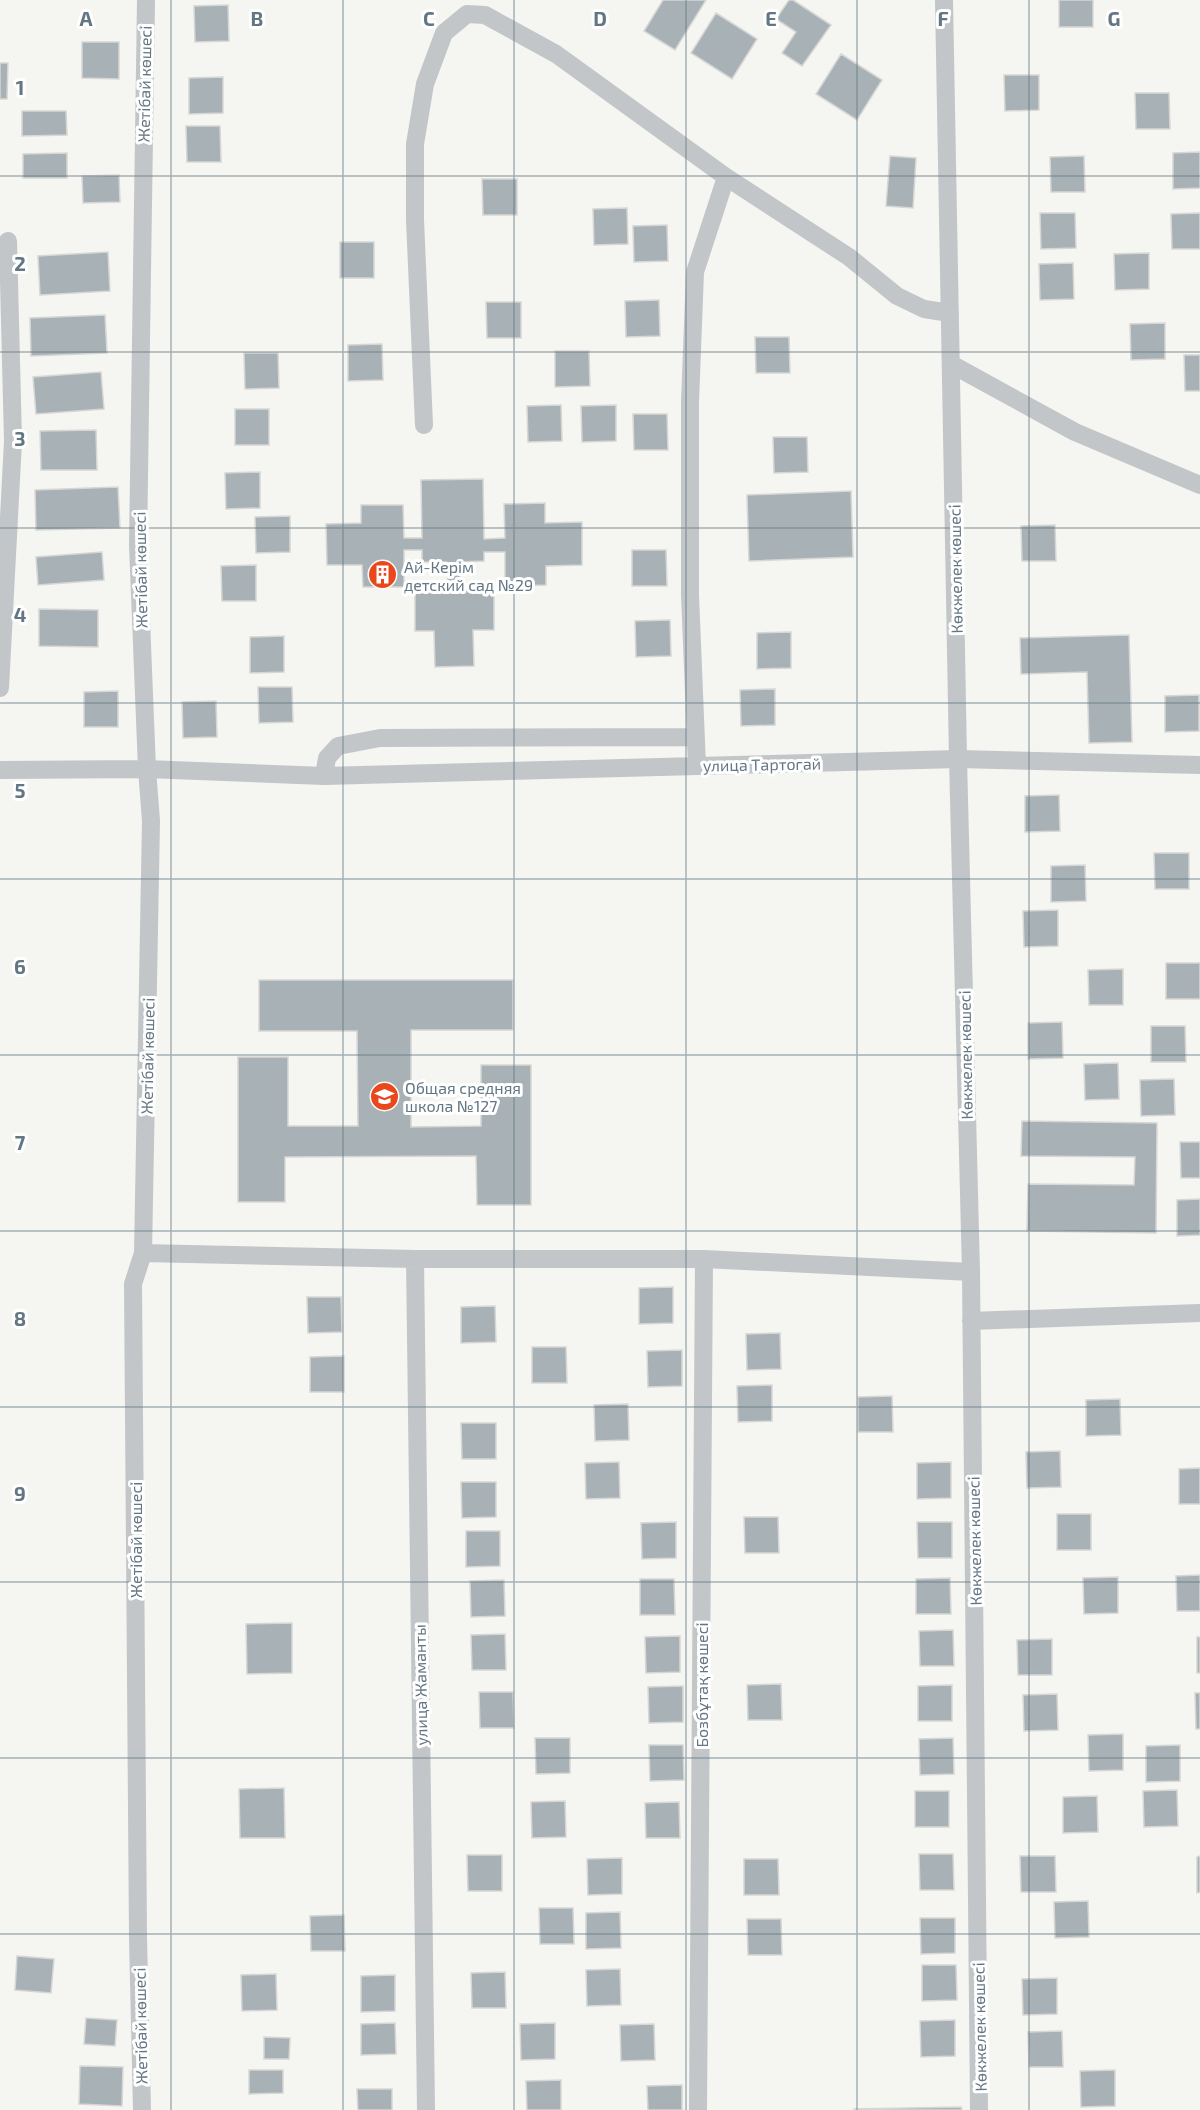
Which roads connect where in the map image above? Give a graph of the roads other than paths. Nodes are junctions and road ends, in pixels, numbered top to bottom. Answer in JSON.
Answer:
{"nodes":[{"id":1,"x":146,"y":0,"type":"edge"},
{"id":2,"x":944,"y":0,"type":"edge"},
{"id":3,"x":726,"y":177,"type":"junction"},
{"id":4,"x":8,"y":241,"type":"dead end"},
{"id":5,"x":950,"y":313,"type":"junction"},
{"id":6,"x":951,"y":364,"type":"junction"},
{"id":7,"x":424,"y":425,"type":"dead end"},
{"id":8,"x":1200,"y":485,"type":"edge"},
{"id":9,"x":0,"y":688,"type":"edge"},
{"id":10,"x":696,"y":737,"type":"junction"},
{"id":11,"x":958,"y":759,"type":"junction"},
{"id":12,"x":1200,"y":765,"type":"edge"},
{"id":13,"x":698,"y":766,"type":"junction"},
{"id":14,"x":147,"y":769,"type":"junction"},
{"id":15,"x":0,"y":770,"type":"edge"},
{"id":16,"x":324,"y":776,"type":"junction"},
{"id":17,"x":143,"y":1253,"type":"junction"},
{"id":18,"x":415,"y":1259,"type":"junction"},
{"id":19,"x":704,"y":1259,"type":"junction"},
{"id":20,"x":971,"y":1272,"type":"junction"},
{"id":21,"x":1200,"y":1313,"type":"edge"},
{"id":22,"x":971,"y":1321,"type":"junction"},
{"id":23,"x":142,"y":2110,"type":"edge"},
{"id":24,"x":426,"y":2110,"type":"edge"},
{"id":25,"x":698,"y":2110,"type":"edge"},
{"id":26,"x":979,"y":2110,"type":"edge"}],
"edges":[{"from":1,"to":14,"type":"street","name":"Жетібай көшесі"},
{"from":2,"to":5,"type":"street","name":"Көкжелек көшесі"},
{"from":3,"to":5,"type":"street"},
{"from":3,"to":7,"type":"street"},
{"from":3,"to":10,"type":"street"},
{"from":4,"to":9,"type":"street"},
{"from":5,"to":6,"type":"street","name":"Көкжелек көшесі"},
{"from":6,"to":8,"type":"street"},
{"from":6,"to":11,"type":"street","name":"Көкжелек көшесі"},
{"from":10,"to":13,"type":"street"},
{"from":10,"to":16,"type":"street"},
{"from":11,"to":12,"type":"street","name":"улица Тартогай"},
{"from":11,"to":13,"type":"street","name":"улица Тартогай"},
{"from":11,"to":20,"type":"street","name":"Көкжелек көшесі"},
{"from":13,"to":16,"type":"street","name":"улица Тартогай"},
{"from":14,"to":15,"type":"street","name":"улица Тартогай"},
{"from":14,"to":16,"type":"street","name":"улица Тартогай"},
{"from":14,"to":17,"type":"street","name":"Жетібай көшесі"},
{"from":17,"to":18,"type":"street"},
{"from":17,"to":23,"type":"street","name":"Жетібай көшесі"},
{"from":18,"to":19,"type":"street"},
{"from":18,"to":24,"type":"street","name":"улица Жаманты"},
{"from":19,"to":20,"type":"street"},
{"from":19,"to":25,"type":"street","name":"Бозбұтақ көшесі"},
{"from":20,"to":22,"type":"street","name":"Көкжелек көшесі"},
{"from":21,"to":22,"type":"street"},
{"from":22,"to":26,"type":"street","name":"Көкжелек көшесі"}]}
